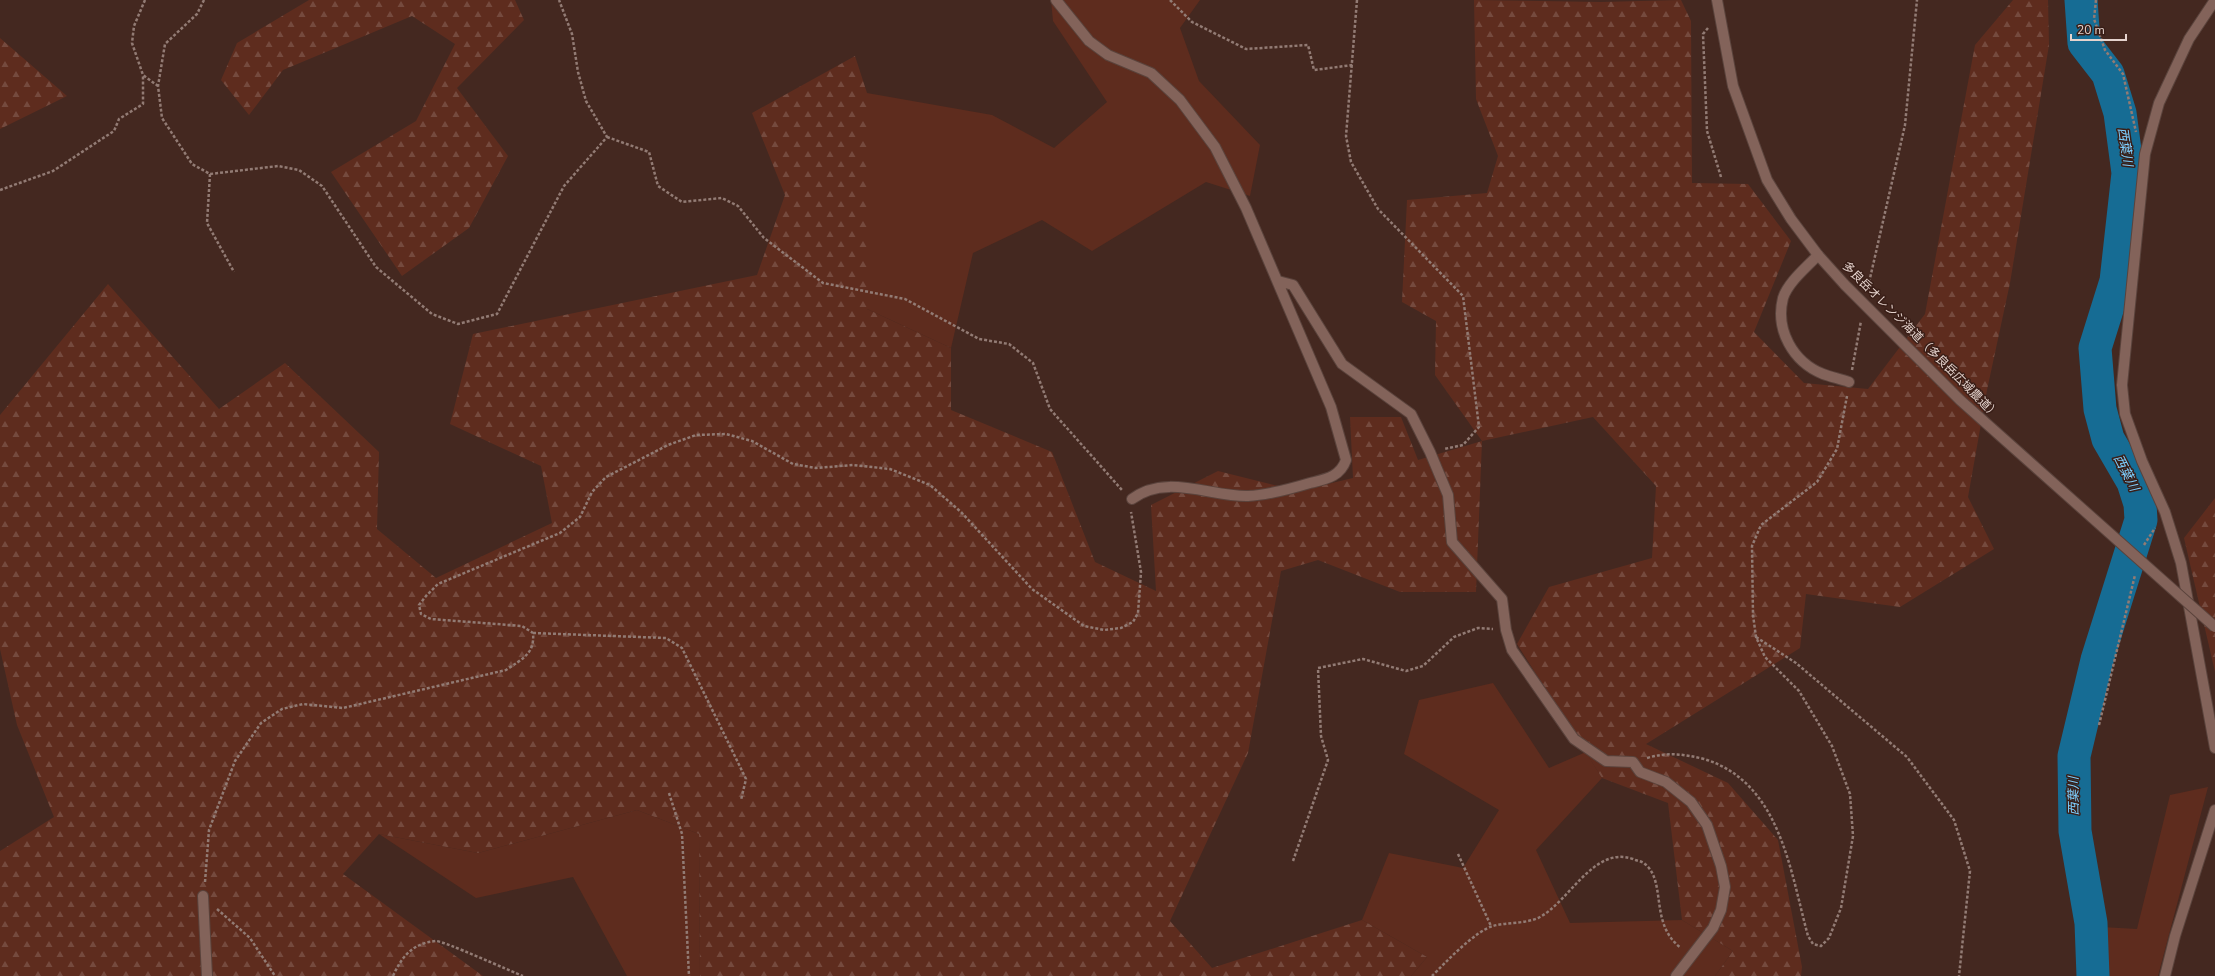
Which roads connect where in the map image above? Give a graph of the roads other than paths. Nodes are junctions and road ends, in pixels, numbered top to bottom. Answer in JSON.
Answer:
{"nodes":[{"id":1,"x":1056,"y":0,"type":"edge"},
{"id":2,"x":1717,"y":0,"type":"edge"},
{"id":3,"x":2215,"y":0,"type":"edge"},
{"id":4,"x":1818,"y":255,"type":"junction"},
{"id":5,"x":1278,"y":281,"type":"junction"},
{"id":6,"x":1849,"y":382,"type":"road end"},
{"id":7,"x":1132,"y":499,"type":"road end"},
{"id":8,"x":2215,"y":627,"type":"edge"},
{"id":9,"x":2215,"y":748,"type":"edge"},
{"id":10,"x":2215,"y":810,"type":"edge"},
{"id":11,"x":2215,"y":842,"type":"edge"},
{"id":12,"x":2204,"y":847,"type":"junction"},
{"id":13,"x":204,"y":896,"type":"road end"},
{"id":14,"x":207,"y":976,"type":"edge"},
{"id":15,"x":1676,"y":976,"type":"edge"},
{"id":16,"x":2165,"y":976,"type":"edge"}],
"edges":[{"from":1,"to":5,"type":"street"},
{"from":2,"to":4,"type":"street","name":"多良岳オレンジ海道（多良岳広域農道）"},
{"from":3,"to":9,"type":"street"},
{"from":4,"to":6,"type":"street"},
{"from":4,"to":8,"type":"street","name":"多良岳オレンジ海道（多良岳広域農道）","bridge":true},
{"from":5,"to":7,"type":"street"},
{"from":5,"to":15,"type":"street"},
{"from":10,"to":12,"type":"street"},
{"from":11,"to":12,"type":"street"},
{"from":12,"to":16,"type":"street"},
{"from":13,"to":14,"type":"street"}]}
